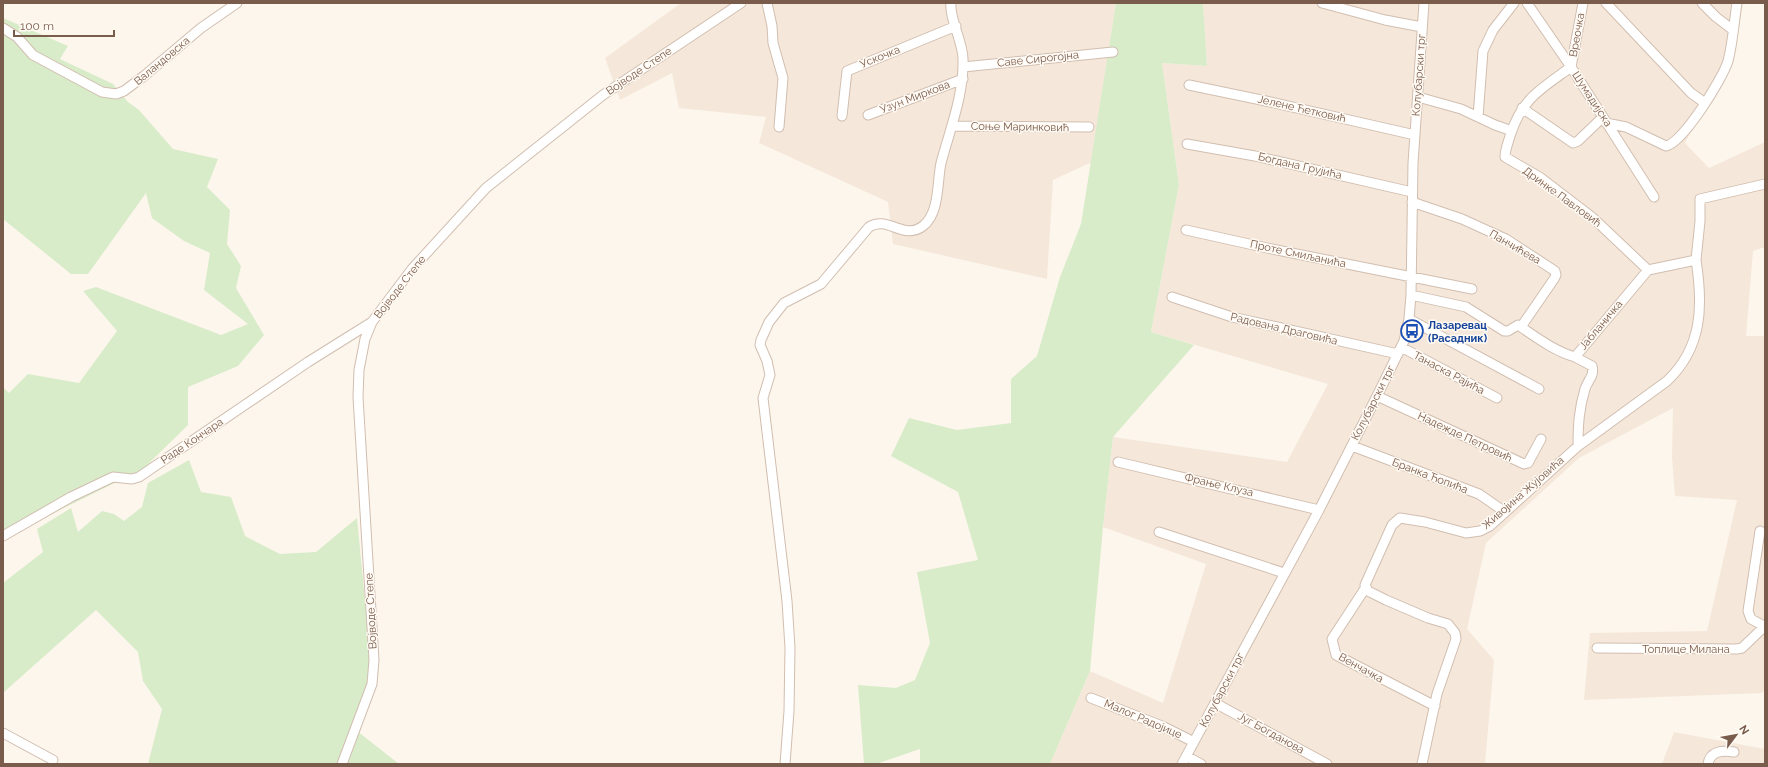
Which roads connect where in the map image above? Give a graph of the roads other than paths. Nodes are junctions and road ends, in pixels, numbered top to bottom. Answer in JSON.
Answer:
{"nodes":[{"id":1,"x":237,"y":3,"type":"edge"},
{"id":2,"x":741,"y":3,"type":"edge"},
{"id":3,"x":767,"y":3,"type":"edge"},
{"id":4,"x":952,"y":3,"type":"edge"},
{"id":5,"x":1322,"y":3,"type":"edge"},
{"id":6,"x":1424,"y":3,"type":"edge"},
{"id":7,"x":1514,"y":3,"type":"edge"},
{"id":8,"x":1528,"y":3,"type":"edge"},
{"id":9,"x":1583,"y":3,"type":"edge"},
{"id":10,"x":1606,"y":3,"type":"edge"},
{"id":11,"x":1702,"y":3,"type":"edge"},
{"id":12,"x":1737,"y":3,"type":"edge"},
{"id":13,"x":956,"y":26,"type":"junction"},
{"id":14,"x":1422,"y":27,"type":"junction"},
{"id":15,"x":3,"y":28,"type":"edge"},
{"id":16,"x":1733,"y":30,"type":"junction"},
{"id":17,"x":1113,"y":52,"type":"dead end"},
{"id":18,"x":963,"y":67,"type":"junction"},
{"id":19,"x":1571,"y":67,"type":"junction"},
{"id":20,"x":962,"y":79,"type":"junction"},
{"id":21,"x":1189,"y":85,"type":"dead end"},
{"id":22,"x":1418,"y":97,"type":"junction"},
{"id":23,"x":1705,"y":103,"type":"junction"},
{"id":24,"x":1522,"y":108,"type":"junction"},
{"id":25,"x":868,"y":115,"type":"dead end"},
{"id":26,"x":842,"y":116,"type":"dead end"},
{"id":27,"x":1478,"y":117,"type":"junction"},
{"id":28,"x":1605,"y":120,"type":"junction"},
{"id":29,"x":952,"y":126,"type":"junction"},
{"id":30,"x":779,"y":127,"type":"dead end"},
{"id":31,"x":1089,"y":128,"type":"dead end"},
{"id":32,"x":1512,"y":131,"type":"junction"},
{"id":33,"x":1415,"y":135,"type":"junction"},
{"id":34,"x":1187,"y":144,"type":"dead end"},
{"id":35,"x":1765,"y":184,"type":"edge"},
{"id":36,"x":1412,"y":192,"type":"junction"},
{"id":37,"x":1654,"y":197,"type":"dead end"},
{"id":38,"x":1412,"y":202,"type":"junction"},
{"id":39,"x":1186,"y":230,"type":"dead end"},
{"id":40,"x":1696,"y":260,"type":"junction"},
{"id":41,"x":1648,"y":270,"type":"junction"},
{"id":42,"x":1411,"y":276,"type":"junction"},
{"id":43,"x":1472,"y":289,"type":"dead end"},
{"id":44,"x":1411,"y":295,"type":"junction"},
{"id":45,"x":1172,"y":297,"type":"dead end"},
{"id":46,"x":1409,"y":319,"type":"junction"},
{"id":47,"x":372,"y":322,"type":"junction"},
{"id":48,"x":1521,"y":326,"type":"junction"},
{"id":49,"x":1400,"y":351,"type":"junction"},
{"id":50,"x":1575,"y":357,"type":"junction"},
{"id":51,"x":1539,"y":389,"type":"dead end"},
{"id":52,"x":1378,"y":396,"type":"junction"},
{"id":53,"x":1497,"y":398,"type":"dead end"},
{"id":54,"x":1541,"y":439,"type":"dead end"},
{"id":55,"x":1352,"y":446,"type":"junction"},
{"id":56,"x":1578,"y":446,"type":"junction"},
{"id":57,"x":1118,"y":462,"type":"dead end"},
{"id":58,"x":1319,"y":510,"type":"junction"},
{"id":59,"x":1505,"y":512,"type":"junction"},
{"id":60,"x":1760,"y":530,"type":"dead end"},
{"id":61,"x":1159,"y":532,"type":"dead end"},
{"id":62,"x":3,"y":536,"type":"edge"},
{"id":63,"x":1284,"y":574,"type":"junction"},
{"id":64,"x":1366,"y":587,"type":"junction"},
{"id":65,"x":1765,"y":626,"type":"edge"},
{"id":66,"x":1597,"y":648,"type":"dead end"},
{"id":67,"x":1091,"y":698,"type":"dead end"},
{"id":68,"x":1215,"y":703,"type":"junction"},
{"id":69,"x":1435,"y":706,"type":"junction"},
{"id":70,"x":3,"y":733,"type":"edge"},
{"id":71,"x":1194,"y":742,"type":"junction"},
{"id":72,"x":1734,"y":752,"type":"dead end"},
{"id":73,"x":53,"y":760,"type":"dead end"},
{"id":74,"x":1184,"y":760,"type":"edge"},
{"id":75,"x":342,"y":764,"type":"edge"},
{"id":76,"x":785,"y":764,"type":"edge"},
{"id":77,"x":1201,"y":764,"type":"edge"},
{"id":78,"x":1327,"y":764,"type":"edge"},
{"id":79,"x":1422,"y":764,"type":"edge"},
{"id":80,"x":1708,"y":764,"type":"edge"}],
"edges":[{"from":1,"to":15,"type":"street","name":"Валандовска"},
{"from":2,"to":47,"type":"street","name":"Војводе Степе"},
{"from":3,"to":30,"type":"street"},
{"from":4,"to":13,"type":"street"},
{"from":5,"to":14,"type":"street"},
{"from":6,"to":14,"type":"street","name":"Колубарски трг"},
{"from":7,"to":27,"type":"street"},
{"from":8,"to":19,"type":"street","name":"Шумадијска"},
{"from":9,"to":19,"type":"street","name":"Вреочка"},
{"from":10,"to":23,"type":"street"},
{"from":11,"to":16,"type":"street"},
{"from":12,"to":16,"type":"street"},
{"from":13,"to":18,"type":"street"},
{"from":13,"to":26,"type":"street","name":"Ускочка"},
{"from":14,"to":22,"type":"street","name":"Колубарски трг"},
{"from":16,"to":23,"type":"street"},
{"from":17,"to":18,"type":"street","name":"Саве Сирогојна"},
{"from":18,"to":20,"type":"street"},
{"from":19,"to":24,"type":"street","name":"Дринке Павловић"},
{"from":19,"to":28,"type":"street","name":"Шумадијска"},
{"from":20,"to":25,"type":"street","name":"Узун Миркова"},
{"from":20,"to":29,"type":"street"},
{"from":21,"to":33,"type":"street","name":"Јелене Ћетковић"},
{"from":22,"to":27,"type":"street"},
{"from":22,"to":33,"type":"street","name":"Колубарски трг"},
{"from":23,"to":28,"type":"street"},
{"from":24,"to":28,"type":"street"},
{"from":24,"to":32,"type":"street","name":"Дринке Павловић"},
{"from":27,"to":32,"type":"street"},
{"from":28,"to":37,"type":"street","name":"Шумадијска"},
{"from":29,"to":31,"type":"street","name":"Соње Маринковић"},
{"from":29,"to":76,"type":"street"},
{"from":32,"to":41,"type":"street","name":"Дринке Павловић"},
{"from":33,"to":36,"type":"street","name":"Колубарски трг"},
{"from":34,"to":36,"type":"street","name":"Богдана Грујића"},
{"from":35,"to":40,"type":"street"},
{"from":36,"to":38,"type":"street","name":"Колубарски трг"},
{"from":38,"to":42,"type":"street","name":"Колубарски трг"},
{"from":38,"to":48,"type":"street","name":"Панчићева"},
{"from":39,"to":42,"type":"street","name":"Проте Смиљанића"},
{"from":40,"to":41,"type":"street"},
{"from":40,"to":56,"type":"street","name":"Живојина Жујовића"},
{"from":41,"to":50,"type":"street","name":"Јабланичка"},
{"from":42,"to":43,"type":"street","name":"Проте Смиљанића"},
{"from":42,"to":44,"type":"street","name":"Колубарски трг"},
{"from":44,"to":46,"type":"street","name":"Колубарски трг"},
{"from":44,"to":48,"type":"street"},
{"from":45,"to":49,"type":"street","name":"Радована Драговића"},
{"from":46,"to":49,"type":"street","name":"Колубарски трг"},
{"from":46,"to":51,"type":"street"},
{"from":47,"to":62,"type":"street","name":"Раде Кончара"},
{"from":47,"to":75,"type":"street","name":"Војводе Степе"},
{"from":48,"to":50,"type":"street"},
{"from":49,"to":52,"type":"street","name":"Колубарски трг"},
{"from":49,"to":53,"type":"street","name":"Танаска Рајића"},
{"from":50,"to":56,"type":"street","name":"Јабланичка"},
{"from":52,"to":54,"type":"street","name":"Надежде Петровић"},
{"from":52,"to":55,"type":"street","name":"Колубарски трг"},
{"from":55,"to":58,"type":"street","name":"Колубарски трг"},
{"from":55,"to":59,"type":"street","name":"Бранка Ћопића"},
{"from":56,"to":59,"type":"street","name":"Живојина Жујовића"},
{"from":57,"to":58,"type":"street","name":"Фрање Клуза"},
{"from":58,"to":63,"type":"street","name":"Колубарски трг"},
{"from":59,"to":64,"type":"street","name":"Живојина Жујовића"},
{"from":60,"to":65,"type":"street"},
{"from":61,"to":63,"type":"street"},
{"from":63,"to":68,"type":"street","name":"Колубарски трг"},
{"from":64,"to":69,"type":"street"},
{"from":64,"to":69,"type":"street","name":"Венчачка"},
{"from":65,"to":66,"type":"street","name":"Топлице Милана"},
{"from":67,"to":71,"type":"street","name":"Малог Радојице"},
{"from":68,"to":71,"type":"street","name":"Колубарски трг"},
{"from":68,"to":78,"type":"street","name":"Југ Богданова"},
{"from":69,"to":79,"type":"street"},
{"from":70,"to":73,"type":"street"},
{"from":71,"to":74,"type":"street","name":"Колубарски трг"},
{"from":72,"to":80,"type":"street"},
{"from":74,"to":77,"type":"street"}]}
